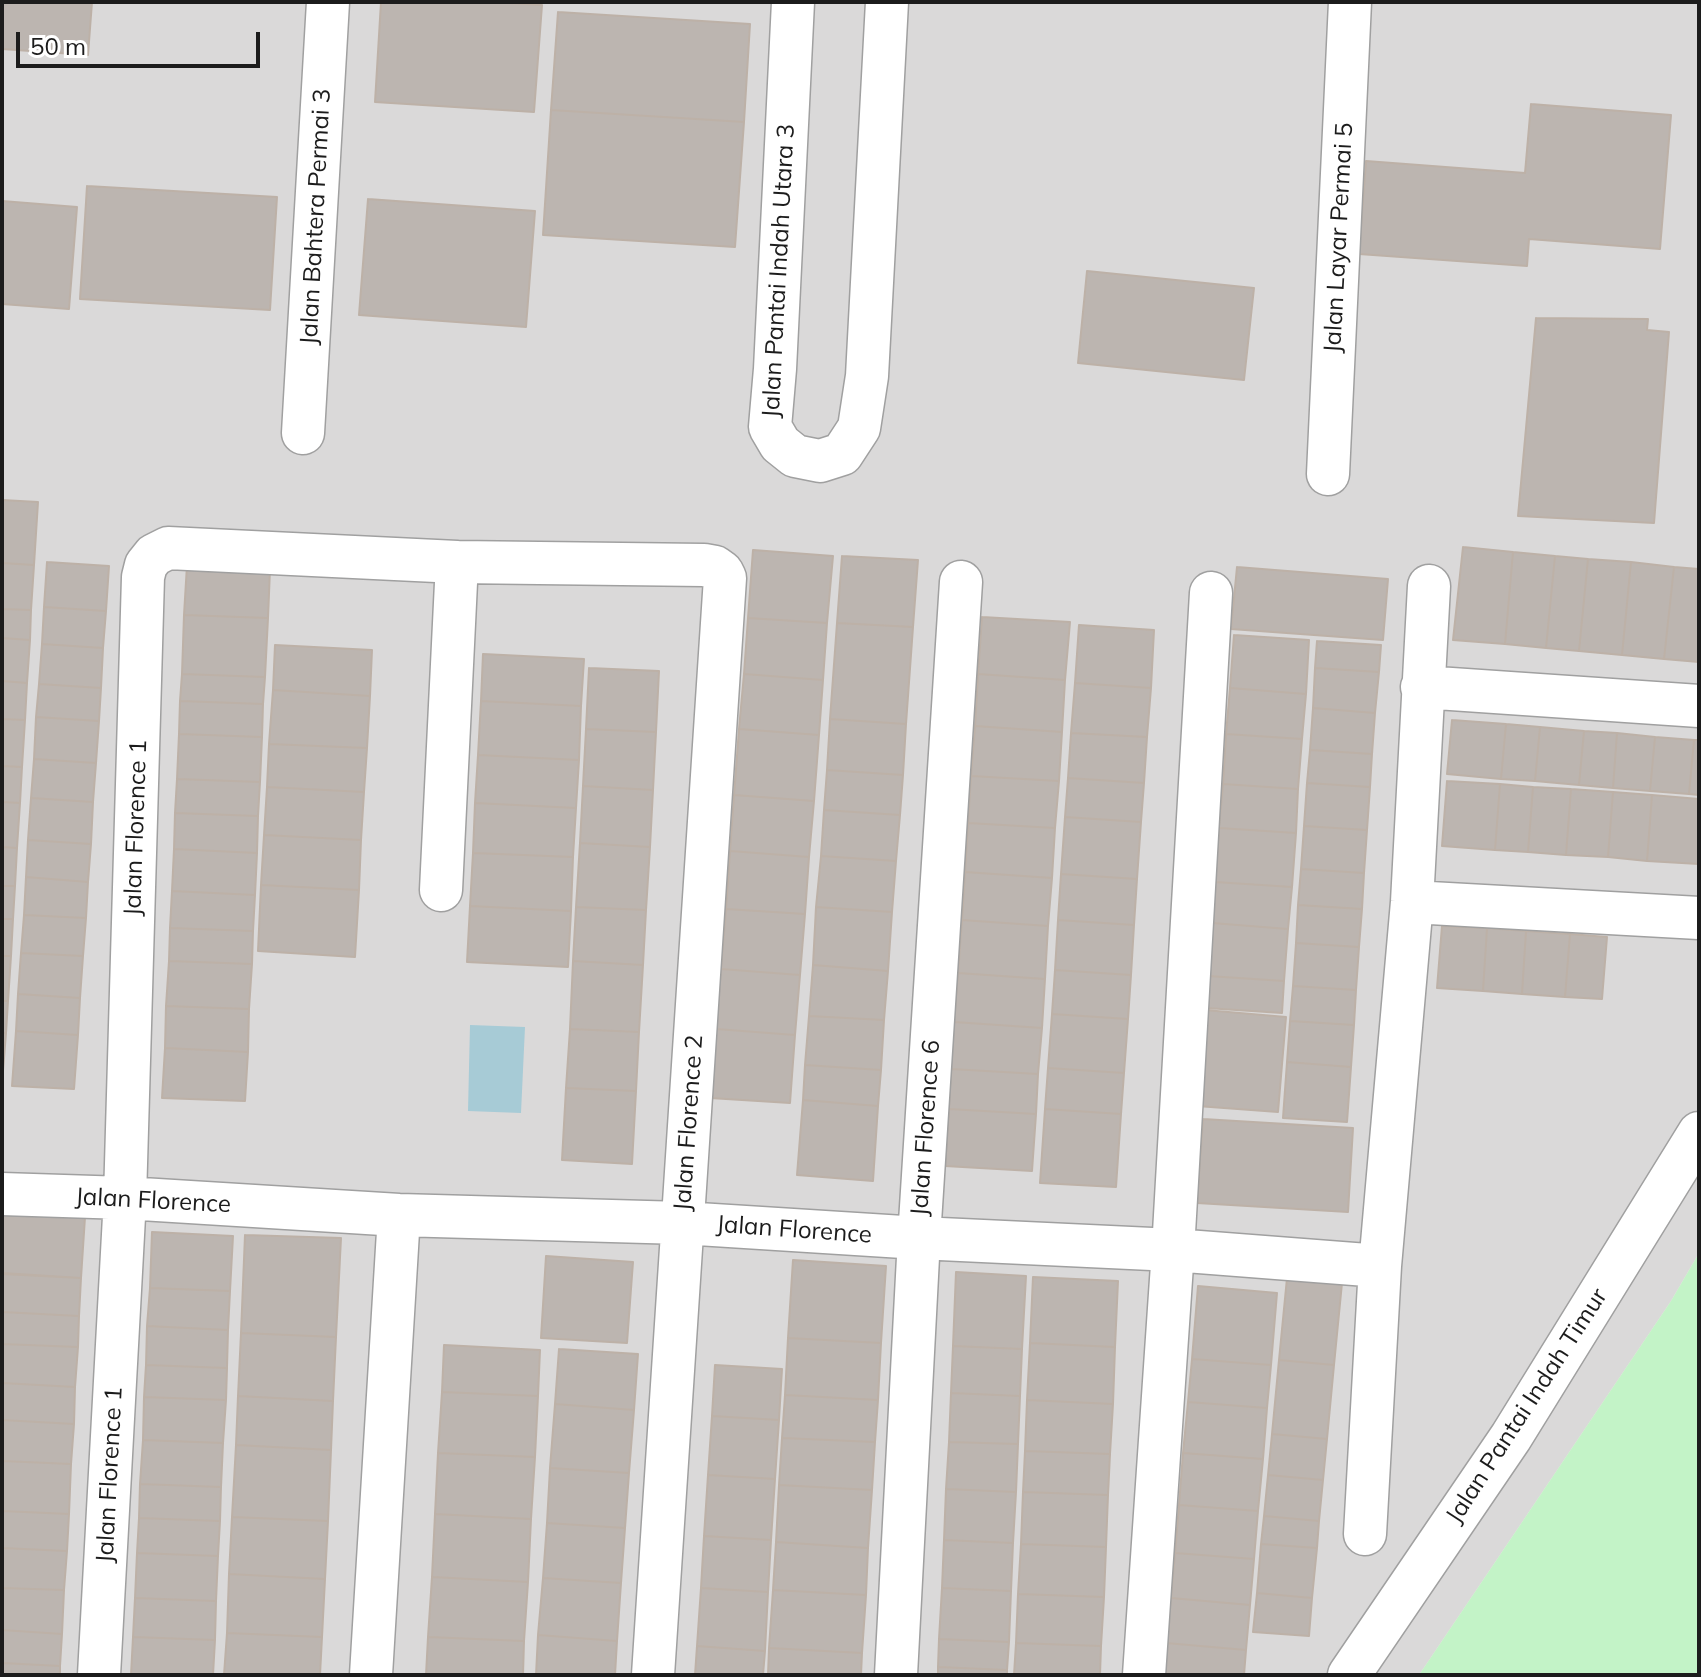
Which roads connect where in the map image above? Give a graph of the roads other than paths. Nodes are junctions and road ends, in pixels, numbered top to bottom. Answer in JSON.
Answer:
{"nodes":[{"id":1,"x":328,"y":2,"type":"edge"},
{"id":2,"x":793,"y":2,"type":"edge"},
{"id":3,"x":887,"y":2,"type":"edge"},
{"id":4,"x":1350,"y":2,"type":"edge"},
{"id":5,"x":303,"y":433,"type":"dead end"},
{"id":6,"x":1328,"y":474,"type":"dead end"},
{"id":7,"x":457,"y":562,"type":"junction"},
{"id":8,"x":722,"y":572,"type":"joint"},
{"id":9,"x":961,"y":582,"type":"dead end"},
{"id":10,"x":1429,"y":586,"type":"dead end"},
{"id":11,"x":1211,"y":593,"type":"dead end"},
{"id":12,"x":1422,"y":687,"type":"junction"},
{"id":13,"x":1699,"y":706,"type":"edge"},
{"id":14,"x":441,"y":890,"type":"dead end"},
{"id":15,"x":1412,"y":902,"type":"junction"},
{"id":16,"x":1699,"y":918,"type":"edge"},
{"id":17,"x":1699,"y":1133,"type":"edge"},
{"id":18,"x":2,"y":1194,"type":"edge"},
{"id":19,"x":125,"y":1198,"type":"junction"},
{"id":20,"x":399,"y":1215,"type":"junction"},
{"id":21,"x":682,"y":1223,"type":"junction"},
{"id":22,"x":919,"y":1238,"type":"junction"},
{"id":23,"x":1173,"y":1250,"type":"junction"},
{"id":24,"x":1380,"y":1266,"type":"junction"},
{"id":25,"x":1365,"y":1534,"type":"dead end"},
{"id":26,"x":99,"y":1675,"type":"edge"},
{"id":27,"x":371,"y":1675,"type":"edge"},
{"id":28,"x":653,"y":1675,"type":"edge"},
{"id":29,"x":896,"y":1675,"type":"edge"},
{"id":30,"x":1144,"y":1675,"type":"edge"},
{"id":31,"x":1349,"y":1675,"type":"edge"}],
"edges":[{"from":1,"to":5,"type":"street","name":"Jalan Bahtera Permai 3"},
{"from":2,"to":3,"type":"street","name":"Jalan Pantai Indah Utara 3"},
{"from":4,"to":6,"type":"street","name":"Jalan Layar Permai 5"},
{"from":7,"to":8,"type":"street","name":"Jalan Florence 1"},
{"from":7,"to":14,"type":"street"},
{"from":7,"to":19,"type":"street","name":"Jalan Florence 1"},
{"from":8,"to":21,"type":"street","name":"Jalan Florence 2"},
{"from":9,"to":22,"type":"street","name":"Jalan Florence 6"},
{"from":10,"to":12,"type":"street"},
{"from":11,"to":23,"type":"street"},
{"from":12,"to":13,"type":"street"},
{"from":12,"to":15,"type":"street"},
{"from":15,"to":16,"type":"street"},
{"from":15,"to":24,"type":"street"},
{"from":17,"to":31,"type":"street","name":"Jalan Pantai Indah Timur"},
{"from":18,"to":19,"type":"street","name":"Jalan Florence"},
{"from":19,"to":20,"type":"street","name":"Jalan Florence"},
{"from":19,"to":26,"type":"street","name":"Jalan Florence 1"},
{"from":20,"to":21,"type":"street","name":"Jalan Florence"},
{"from":20,"to":27,"type":"street"},
{"from":21,"to":22,"type":"street","name":"Jalan Florence"},
{"from":21,"to":28,"type":"street","name":"Jalan Florence 2"},
{"from":22,"to":23,"type":"street","name":"Jalan Florence"},
{"from":22,"to":29,"type":"street","name":"Jalan Florence 6"},
{"from":23,"to":24,"type":"street","name":"Jalan Florence"},
{"from":23,"to":30,"type":"street"},
{"from":24,"to":25,"type":"street"}]}
